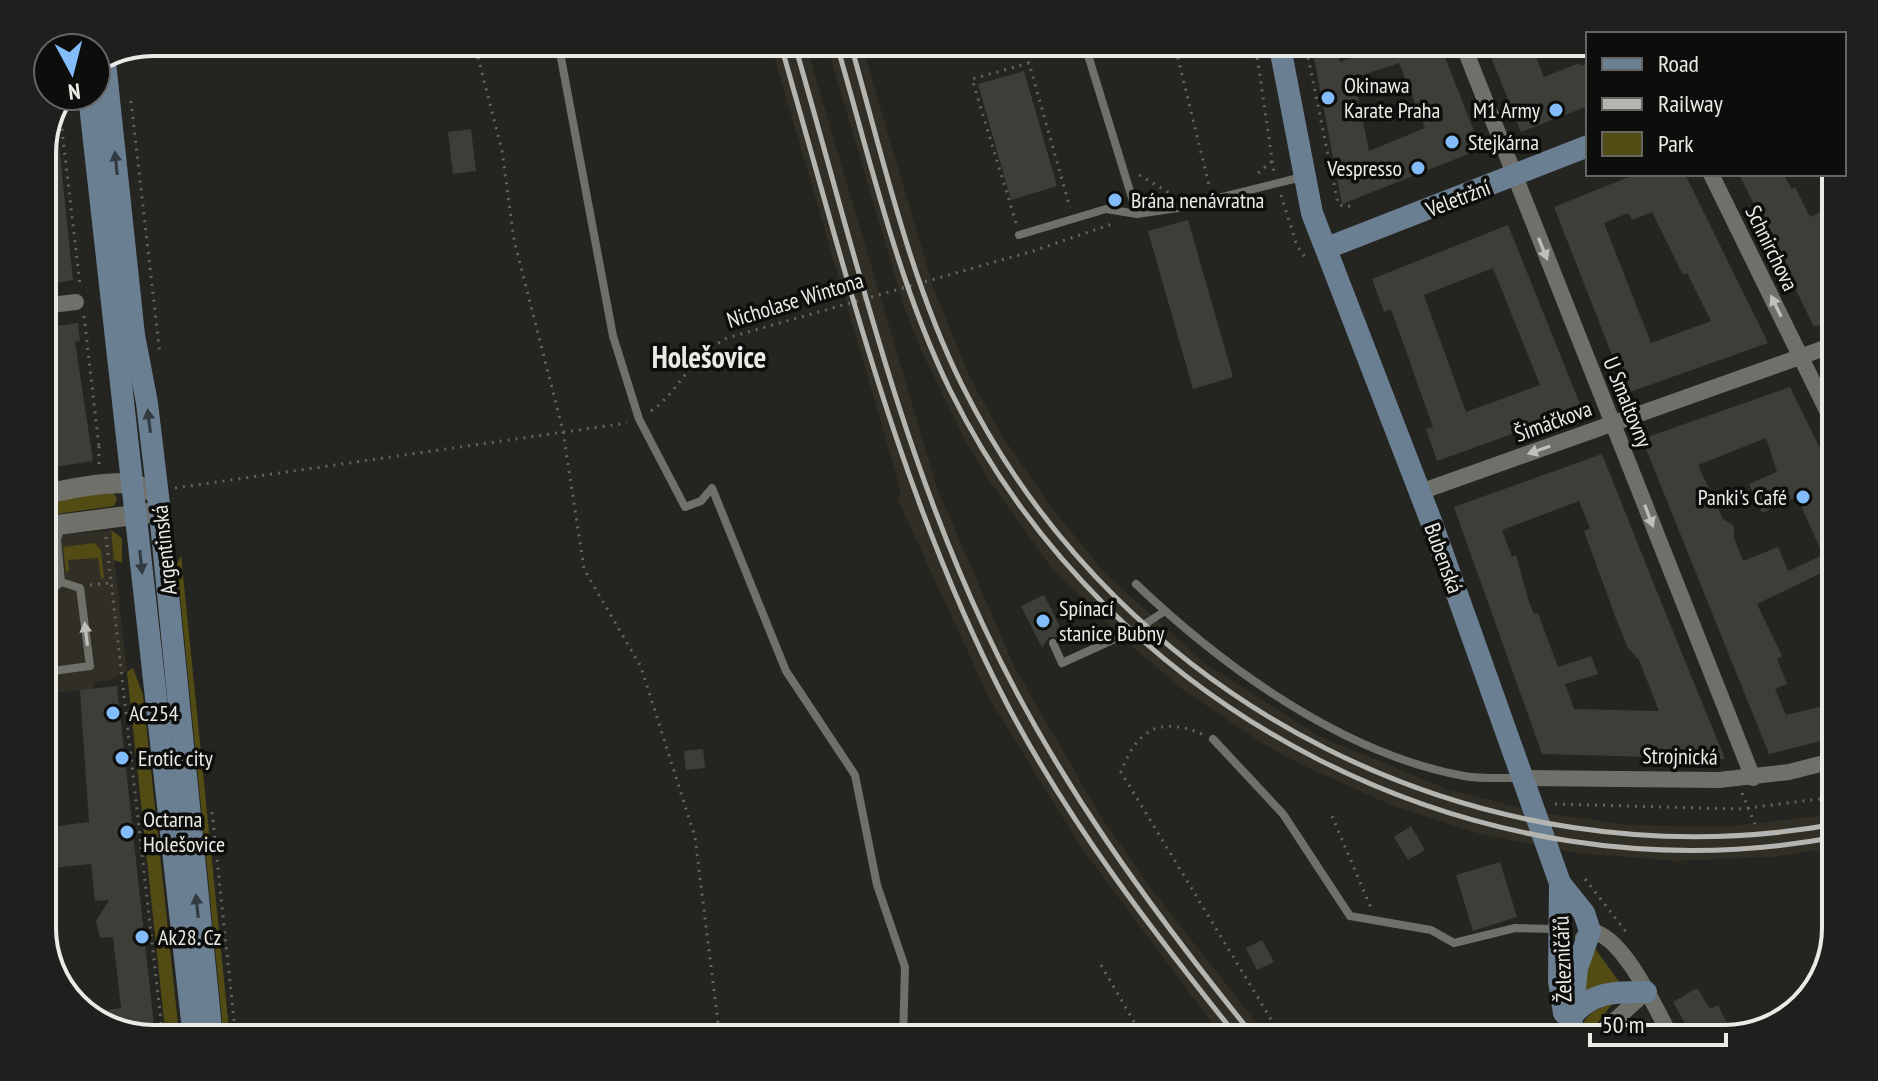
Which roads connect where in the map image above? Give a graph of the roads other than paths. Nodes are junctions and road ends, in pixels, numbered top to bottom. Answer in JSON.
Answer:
{"nodes":[{"id":1,"x":561,"y":56,"type":"edge"},
{"id":2,"x":1088,"y":56,"type":"edge"},
{"id":3,"x":1281,"y":56,"type":"edge"},
{"id":4,"x":1467,"y":56,"type":"edge"},
{"id":5,"x":91,"y":112,"type":"edge"},
{"id":6,"x":110,"y":112,"type":"edge"},
{"id":7,"x":1586,"y":147,"type":"edge"},
{"id":8,"x":1712,"y":176,"type":"edge"},
{"id":9,"x":1303,"y":177,"type":"junction"},
{"id":10,"x":1514,"y":177,"type":"junction"},
{"id":11,"x":1137,"y":214,"type":"junction"},
{"id":12,"x":1019,"y":235,"type":"road end"},
{"id":13,"x":1327,"y":248,"type":"junction"},
{"id":14,"x":80,"y":303,"type":"road end"},
{"id":15,"x":56,"y":305,"type":"edge"},
{"id":16,"x":1822,"y":349,"type":"edge"},
{"id":17,"x":1800,"y":356,"type":"junction"},
{"id":18,"x":1822,"y":401,"type":"edge"},
{"id":19,"x":1613,"y":424,"type":"junction"},
{"id":20,"x":132,"y":484,"type":"junction"},
{"id":21,"x":56,"y":492,"type":"edge"},
{"id":22,"x":1420,"y":492,"type":"junction"},
{"id":23,"x":165,"y":500,"type":"junction"},
{"id":24,"x":136,"y":514,"type":"junction"},
{"id":25,"x":56,"y":524,"type":"edge"},
{"id":26,"x":56,"y":536,"type":"edge"},
{"id":27,"x":61,"y":582,"type":"junction"},
{"id":28,"x":1136,"y":584,"type":"dead end"},
{"id":29,"x":56,"y":586,"type":"edge"},
{"id":30,"x":1165,"y":611,"type":"junction"},
{"id":31,"x":1053,"y":643,"type":"dead end"},
{"id":32,"x":56,"y":671,"type":"edge"},
{"id":33,"x":1213,"y":739,"type":"road end"},
{"id":34,"x":1822,"y":763,"type":"edge"},
{"id":35,"x":1521,"y":778,"type":"junction"},
{"id":36,"x":1753,"y":778,"type":"junction"},
{"id":37,"x":1560,"y":883,"type":"junction"},
{"id":38,"x":1561,"y":929,"type":"junction"},
{"id":39,"x":1590,"y":931,"type":"junction"},
{"id":40,"x":1559,"y":981,"type":"junction"},
{"id":41,"x":1646,"y":992,"type":"junction"},
{"id":42,"x":192,"y":1025,"type":"edge"},
{"id":43,"x":211,"y":1025,"type":"edge"},
{"id":44,"x":903,"y":1025,"type":"edge"},
{"id":45,"x":1569,"y":1025,"type":"edge"},
{"id":46,"x":1571,"y":1025,"type":"edge"},
{"id":47,"x":1573,"y":1025,"type":"edge"},
{"id":48,"x":1609,"y":1025,"type":"edge"},
{"id":49,"x":1664,"y":1025,"type":"edge"}],
"edges":[{"from":1,"to":44,"type":"lane"},
{"from":2,"to":11,"type":"lane"},
{"from":3,"to":9,"type":"main road","name":"Bubenská"},
{"from":4,"to":10,"type":"street","name":"U Smaltovny"},
{"from":5,"to":20,"type":"main road","name":"Argentinská"},
{"from":23,"to":6,"type":"main road","name":"Argentinská","one_way":true},
{"from":7,"to":10,"type":"main road","name":"Veletržní"},
{"from":17,"to":8,"type":"street","name":"Schnirchova","one_way":true},
{"from":9,"to":11,"type":"lane"},
{"from":9,"to":13,"type":"main road","name":"Bubenská"},
{"from":10,"to":13,"type":"main road","name":"Veletržní"},
{"from":10,"to":19,"type":"street","name":"U Smaltovny","one_way":true},
{"from":11,"to":12,"type":"lane"},
{"from":13,"to":22,"type":"main road","name":"Bubenská"},
{"from":14,"to":15,"type":"street"},
{"from":16,"to":17,"type":"street","name":"Šimáčkova"},
{"from":17,"to":18,"type":"street","name":"Schnirchova"},
{"from":17,"to":19,"type":"street","name":"Šimáčkova"},
{"from":19,"to":22,"type":"street","name":"Šimáčkova","one_way":true},
{"from":19,"to":36,"type":"street","name":"U Smaltovny","one_way":true},
{"from":20,"to":21,"type":"street"},
{"from":20,"to":23,"type":"street"},
{"from":20,"to":24,"type":"main road","name":"Argentinská"},
{"from":22,"to":35,"type":"main road","name":"Bubenská"},
{"from":23,"to":24,"type":"street"},
{"from":43,"to":23,"type":"main road","name":"Argentinská","one_way":true},
{"from":24,"to":25,"type":"street"},
{"from":24,"to":42,"type":"main road","name":"Argentinská","one_way":true},
{"from":26,"to":27,"type":"lane"},
{"from":27,"to":29,"type":"lane"},
{"from":32,"to":27,"type":"lane","one_way":true},
{"from":28,"to":30,"type":"lane"},
{"from":30,"to":31,"type":"lane"},
{"from":30,"to":35,"type":"lane"},
{"from":33,"to":38,"type":"lane"},
{"from":34,"to":36,"type":"street","name":"Strojnická"},
{"from":35,"to":36,"type":"street","name":"Strojnická"},
{"from":35,"to":37,"type":"main road","name":"Bubenská"},
{"from":37,"to":38,"type":"main road","name":"Železničářů"},
{"from":37,"to":39,"type":"main road","name":"Bubenská"},
{"from":38,"to":40,"type":"main road","name":"Železničářů"},
{"from":39,"to":40,"type":"street"},
{"from":39,"to":41,"type":"street","name":"Bubenská"},
{"from":39,"to":46,"type":"main road","name":"Železničářů"},
{"from":40,"to":45,"type":"main road","name":"Železničářů"},
{"from":41,"to":47,"type":"main road"},
{"from":41,"to":48,"type":"street"},
{"from":41,"to":49,"type":"street","name":"Bubenská"}]}
